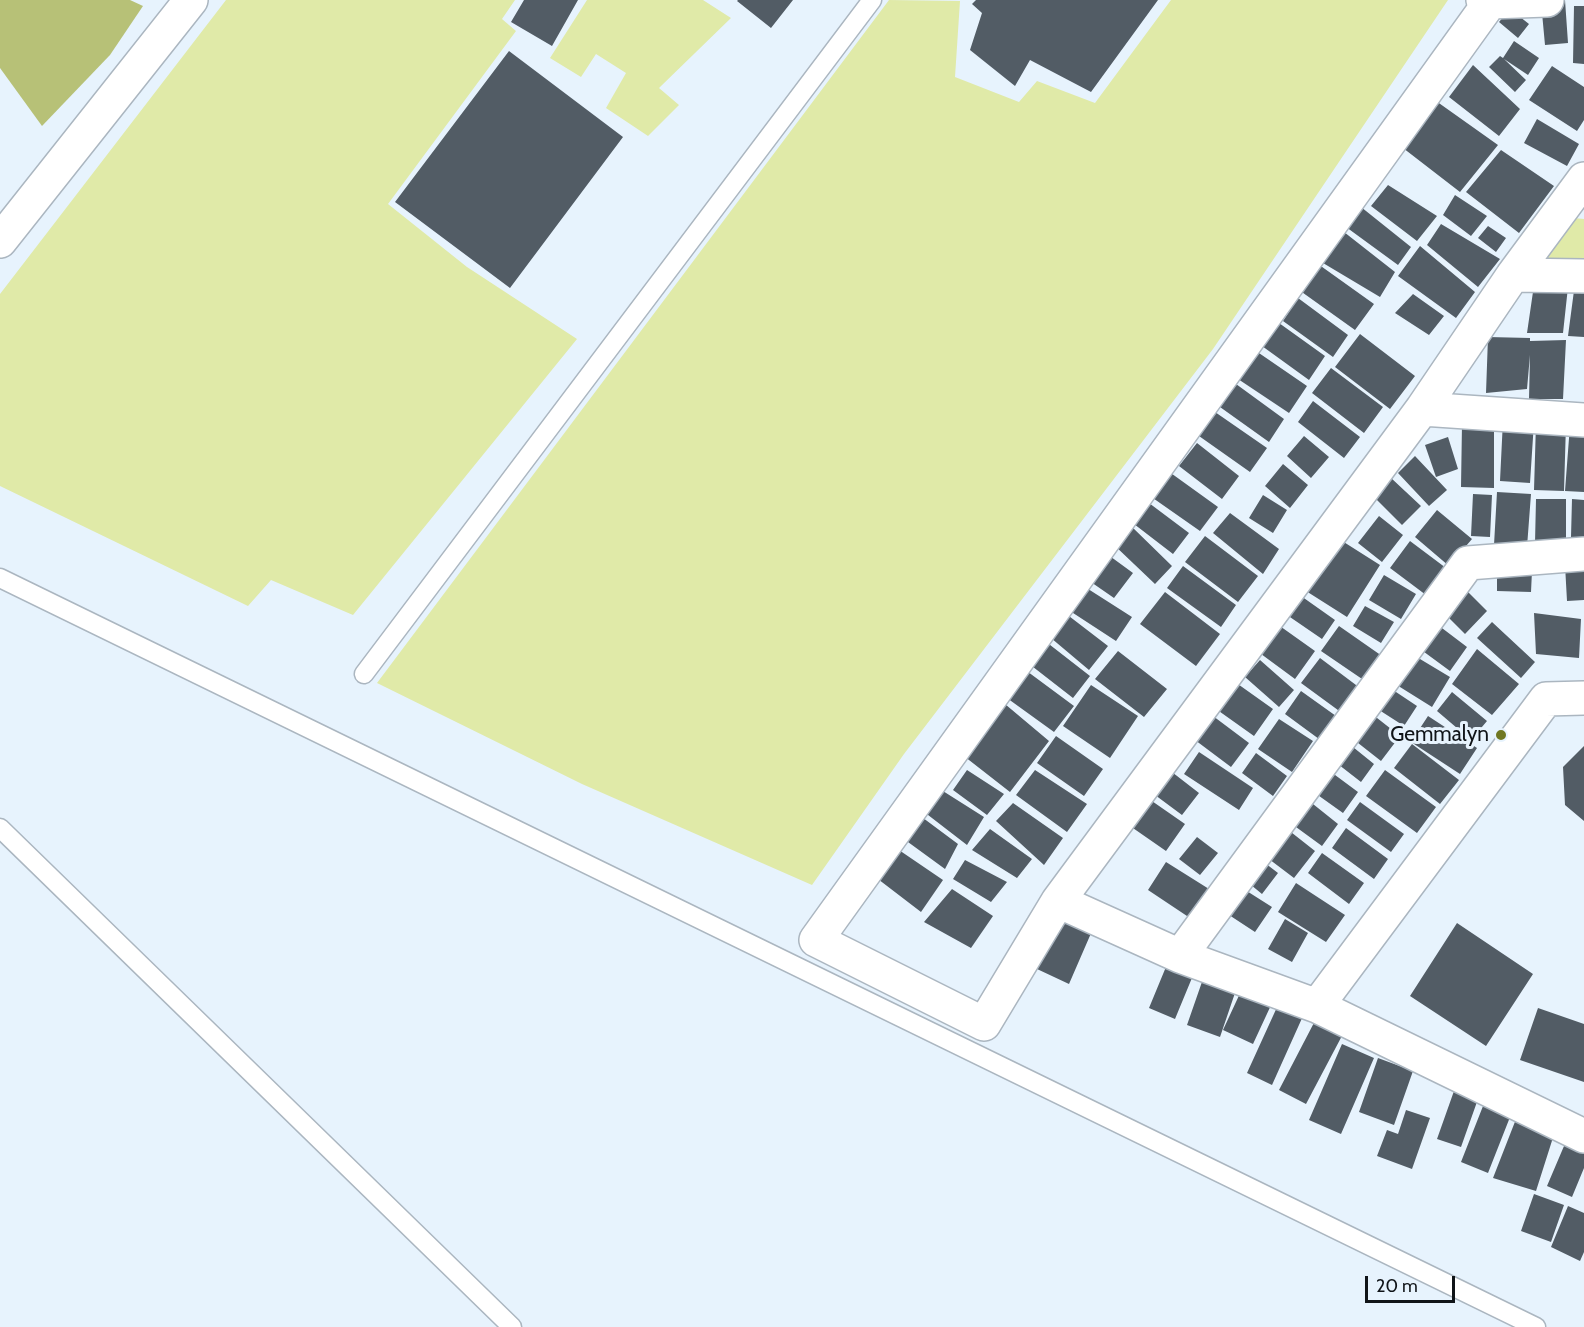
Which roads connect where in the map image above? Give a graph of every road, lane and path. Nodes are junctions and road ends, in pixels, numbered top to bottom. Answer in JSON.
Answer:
{"nodes":[{"id":1,"x":190,"y":0,"type":"edge"},
{"id":2,"x":872,"y":0,"type":"edge"},
{"id":3,"x":1547,"y":0,"type":"edge"},
{"id":4,"x":1488,"y":1,"type":"edge"},
{"id":5,"x":1584,"y":179,"type":"edge"},
{"id":6,"x":0,"y":241,"type":"edge"},
{"id":7,"x":1513,"y":276,"type":"junction"},
{"id":8,"x":1584,"y":276,"type":"edge"},
{"id":9,"x":1422,"y":409,"type":"junction"},
{"id":10,"x":1584,"y":420,"type":"edge"},
{"id":11,"x":1584,"y":554,"type":"edge"},
{"id":12,"x":0,"y":578,"type":"edge"},
{"id":13,"x":364,"y":674,"type":"dead end"},
{"id":14,"x":1584,"y":698,"type":"edge"},
{"id":15,"x":0,"y":828,"type":"edge"},
{"id":16,"x":1058,"y":901,"type":"junction"},
{"id":17,"x":1180,"y":957,"type":"junction"},
{"id":18,"x":1317,"y":1006,"type":"junction"},
{"id":19,"x":1584,"y":1136,"type":"edge"},
{"id":20,"x":512,"y":1327,"type":"edge"},
{"id":21,"x":1536,"y":1327,"type":"edge"}],
"edges":[{"from":1,"to":6,"type":"street"},
{"from":2,"to":13,"type":"lane"},
{"from":3,"to":4,"type":"street"},
{"from":4,"to":16,"type":"street"},
{"from":5,"to":7,"type":"street"},
{"from":7,"to":8,"type":"street"},
{"from":7,"to":9,"type":"street"},
{"from":9,"to":10,"type":"street"},
{"from":9,"to":16,"type":"street"},
{"from":11,"to":17,"type":"street"},
{"from":12,"to":21,"type":"lane"},
{"from":14,"to":18,"type":"street"},
{"from":15,"to":20,"type":"lane"},
{"from":16,"to":17,"type":"street"},
{"from":17,"to":18,"type":"street"},
{"from":18,"to":19,"type":"street"}]}
